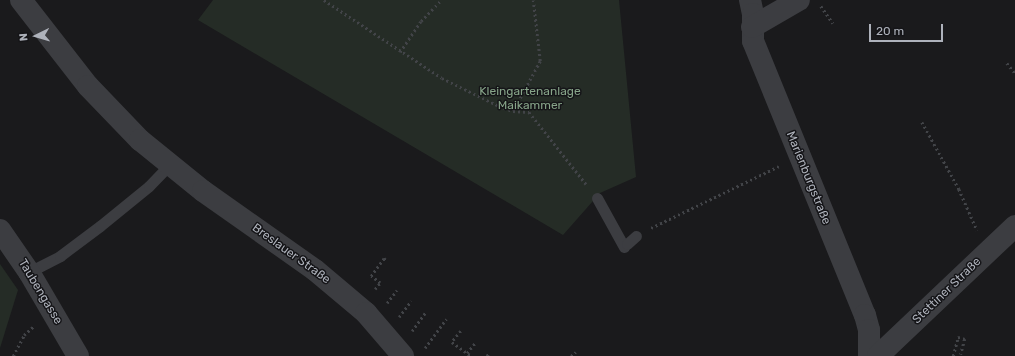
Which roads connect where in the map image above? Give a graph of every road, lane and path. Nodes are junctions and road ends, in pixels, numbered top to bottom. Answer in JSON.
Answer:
{"nodes":[{"id":1,"x":21,"y":0,"type":"edge"},
{"id":2,"x":324,"y":0,"type":"edge"},
{"id":3,"x":441,"y":0,"type":"edge"},
{"id":4,"x":533,"y":0,"type":"edge"},
{"id":5,"x":750,"y":0,"type":"edge"},
{"id":6,"x":798,"y":0,"type":"edge"},
{"id":7,"x":823,"y":8,"type":"dead end"},
{"id":8,"x":832,"y":23,"type":"dead end"},
{"id":9,"x":752,"y":27,"type":"junction"},
{"id":10,"x":400,"y":52,"type":"junction"},
{"id":11,"x":1007,"y":63,"type":"dead end"},
{"id":12,"x":1015,"y":73,"type":"edge"},
{"id":13,"x":513,"y":111,"type":"junction"},
{"id":14,"x":922,"y":122,"type":"dead end"},
{"id":15,"x":799,"y":156,"type":"junction"},
{"id":16,"x":170,"y":164,"type":"junction"},
{"id":17,"x":597,"y":198,"type":"joint"},
{"id":18,"x":1015,"y":226,"type":"edge"},
{"id":19,"x":0,"y":230,"type":"edge"},
{"id":20,"x":979,"y":233,"type":"dead end"},
{"id":21,"x":636,"y":236,"type":"joint"},
{"id":22,"x":387,"y":260,"type":"dead end"},
{"id":23,"x":29,"y":272,"type":"junction"},
{"id":24,"x":361,"y":308,"type":"junction"},
{"id":25,"x":54,"y":315,"type":"junction"},
{"id":26,"x":446,"y":320,"type":"dead end"},
{"id":27,"x":461,"y":331,"type":"dead end"},
{"id":28,"x":476,"y":342,"type":"dead end"},
{"id":29,"x":424,"y":350,"type":"dead end"},
{"id":30,"x":489,"y":352,"type":"dead end"},
{"id":31,"x":576,"y":352,"type":"dead end"},
{"id":32,"x":467,"y":353,"type":"junction"},
{"id":33,"x":961,"y":354,"type":"dead end"},
{"id":34,"x":12,"y":356,"type":"edge"},
{"id":35,"x":78,"y":356,"type":"edge"},
{"id":36,"x":403,"y":356,"type":"edge"},
{"id":37,"x":471,"y":356,"type":"edge"},
{"id":38,"x":486,"y":356,"type":"edge"},
{"id":39,"x":571,"y":356,"type":"edge"},
{"id":40,"x":869,"y":356,"type":"edge"},
{"id":41,"x":878,"y":356,"type":"edge"},
{"id":42,"x":953,"y":356,"type":"edge"}],
"edges":[{"from":1,"to":16,"type":"street","name":"Breslauer Straße"},
{"from":2,"to":10,"type":"path"},
{"from":3,"to":10,"type":"path"},
{"from":4,"to":13,"type":"path"},
{"from":5,"to":9,"type":"street","name":"Marienburgstraße"},
{"from":6,"to":9,"type":"street"},
{"from":7,"to":8,"type":"path"},
{"from":9,"to":15,"type":"street","name":"Marienburgstraße"},
{"from":10,"to":13,"type":"path"},
{"from":11,"to":12,"type":"path"},
{"from":13,"to":17,"type":"path"},
{"from":14,"to":20,"type":"path"},
{"from":15,"to":21,"type":"path"},
{"from":15,"to":40,"type":"street","name":"Marienburgstraße"},
{"from":16,"to":23,"type":"lane"},
{"from":16,"to":24,"type":"street","name":"Breslauer Straße"},
{"from":17,"to":21,"type":"lane"},
{"from":18,"to":41,"type":"street","name":"Stettiner Straße"},
{"from":19,"to":23,"type":"street","name":"Taubengasse"},
{"from":22,"to":24,"type":"path"},
{"from":23,"to":25,"type":"street","name":"Taubengasse"},
{"from":24,"to":36,"type":"street","name":"Breslauer Straße"},
{"from":25,"to":34,"type":"path"},
{"from":25,"to":35,"type":"street","name":"Taubengasse"},
{"from":26,"to":29,"type":"path"},
{"from":27,"to":32,"type":"path"},
{"from":28,"to":32,"type":"path"},
{"from":30,"to":38,"type":"path"},
{"from":31,"to":39,"type":"path"},
{"from":32,"to":37,"type":"path"},
{"from":33,"to":42,"type":"path"}]}
